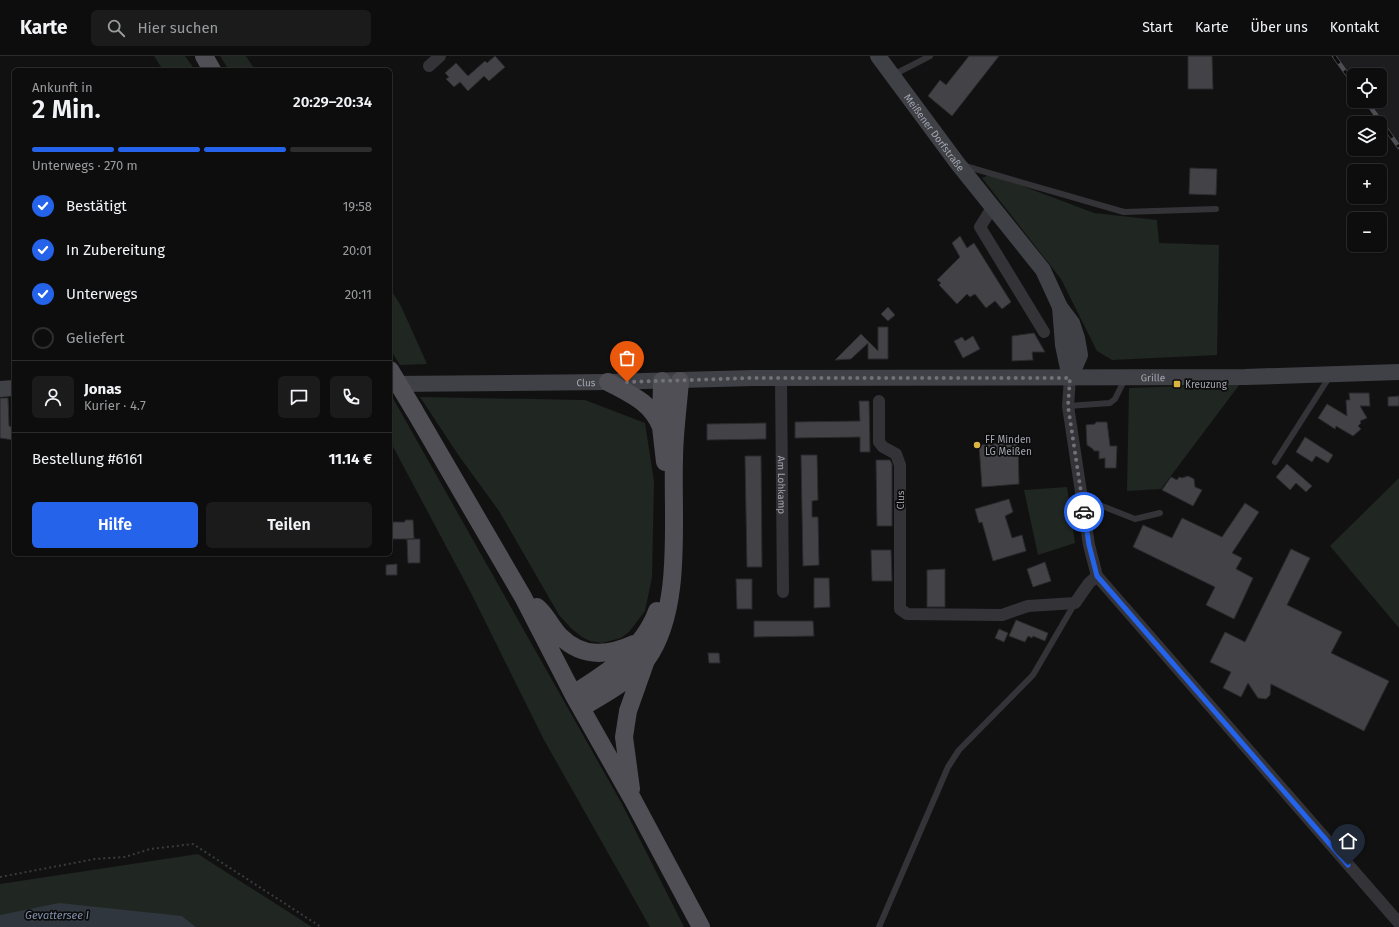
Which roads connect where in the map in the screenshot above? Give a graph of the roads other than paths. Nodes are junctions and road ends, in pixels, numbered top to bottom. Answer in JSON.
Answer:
{"nodes":[{"id":1,"x":204,"y":56,"type":"edge"},
{"id":2,"x":440,"y":56,"type":"edge"},
{"id":3,"x":878,"y":56,"type":"edge"},
{"id":4,"x":930,"y":56,"type":"edge"},
{"id":5,"x":429,"y":66,"type":"dead end"},
{"id":6,"x":211,"y":68,"type":"edge"},
{"id":7,"x":893,"y":75,"type":"junction"},
{"id":8,"x":958,"y":164,"type":"junction"},
{"id":9,"x":992,"y":208,"type":"junction"},
{"id":10,"x":1216,"y":209,"type":"dead end"},
{"id":11,"x":1044,"y":332,"type":"dead end"},
{"id":12,"x":1399,"y":372,"type":"edge"},
{"id":13,"x":392,"y":373,"type":"edge"},
{"id":14,"x":1332,"y":374,"type":"junction"},
{"id":15,"x":1126,"y":377,"type":"junction"},
{"id":16,"x":781,"y":378,"type":"junction"},
{"id":17,"x":1070,"y":378,"type":"junction"},
{"id":18,"x":662,"y":381,"type":"junction"},
{"id":19,"x":680,"y":381,"type":"junction"},
{"id":20,"x":608,"y":382,"type":"junction"},
{"id":21,"x":392,"y":384,"type":"edge"},
{"id":22,"x":12,"y":388,"type":"edge"},
{"id":23,"x":0,"y":389,"type":"edge"},
{"id":24,"x":879,"y":401,"type":"dead end"},
{"id":25,"x":1068,"y":406,"type":"junction"},
{"id":26,"x":661,"y":427,"type":"junction"},
{"id":27,"x":1275,"y":462,"type":"dead end"},
{"id":28,"x":1083,"y":503,"type":"junction"},
{"id":29,"x":1160,"y":513,"type":"dead end"},
{"id":30,"x":1097,"y":576,"type":"junction"},
{"id":31,"x":783,"y":592,"type":"dead end"},
{"id":32,"x":523,"y":597,"type":"junction"},
{"id":33,"x":1075,"y":603,"type":"junction"},
{"id":34,"x":640,"y":641,"type":"junction"},
{"id":35,"x":646,"y":660,"type":"junction"},
{"id":36,"x":577,"y":701,"type":"junction"},
{"id":37,"x":633,"y":800,"type":"junction"},
{"id":38,"x":1399,"y":923,"type":"edge"},
{"id":39,"x":700,"y":927,"type":"edge"},
{"id":40,"x":880,"y":927,"type":"edge"}],
"edges":[{"from":1,"to":6,"type":"main road"},
{"from":2,"to":5,"type":"street"},
{"from":3,"to":7,"type":"main road","name":"Meißener Dorfstraße"},
{"from":4,"to":7,"type":"lane"},
{"from":7,"to":8,"type":"main road","name":"Meißener Dorfstraße"},
{"from":8,"to":9,"type":"main road","name":"Meißener Dorfstraße"},
{"from":8,"to":10,"type":"lane"},
{"from":9,"to":11,"type":"street"},
{"from":9,"to":17,"type":"main road","name":"Meißener Dorfstraße"},
{"from":12,"to":14,"type":"main road","name":"Grille"},
{"from":13,"to":32,"type":"main road","bridge":true},
{"from":14,"to":15,"type":"main road","name":"Grille"},
{"from":14,"to":27,"type":"lane"},
{"from":15,"to":17,"type":"main road","name":"Grille"},
{"from":15,"to":25,"type":"lane"},
{"from":16,"to":17,"type":"main road","name":"Clus"},
{"from":16,"to":19,"type":"main road","name":"Clus"},
{"from":16,"to":31,"type":"street","name":"Am Lohkamp"},
{"from":17,"to":25,"type":"street"},
{"from":18,"to":19,"type":"main road","name":"Clus"},
{"from":18,"to":20,"type":"main road","name":"Clus"},
{"from":18,"to":26,"type":"main road"},
{"from":19,"to":35,"type":"main road"},
{"from":20,"to":21,"type":"main road","name":"Clus"},
{"from":20,"to":26,"type":"main road"},
{"from":22,"to":23,"type":"main road"},
{"from":24,"to":33,"type":"street","name":"Clus"},
{"from":25,"to":28,"type":"street"},
{"from":26,"to":34,"type":"main road"},
{"from":28,"to":29,"type":"lane"},
{"from":28,"to":30,"type":"street"},
{"from":30,"to":33,"type":"street"},
{"from":30,"to":38,"type":"street"},
{"from":32,"to":34,"type":"main road"},
{"from":32,"to":36,"type":"main road"},
{"from":33,"to":40,"type":"lane"},
{"from":34,"to":36,"type":"main road"},
{"from":35,"to":36,"type":"main road"},
{"from":35,"to":37,"type":"main road"},
{"from":36,"to":37,"type":"main road"},
{"from":37,"to":39,"type":"main road"}]}
